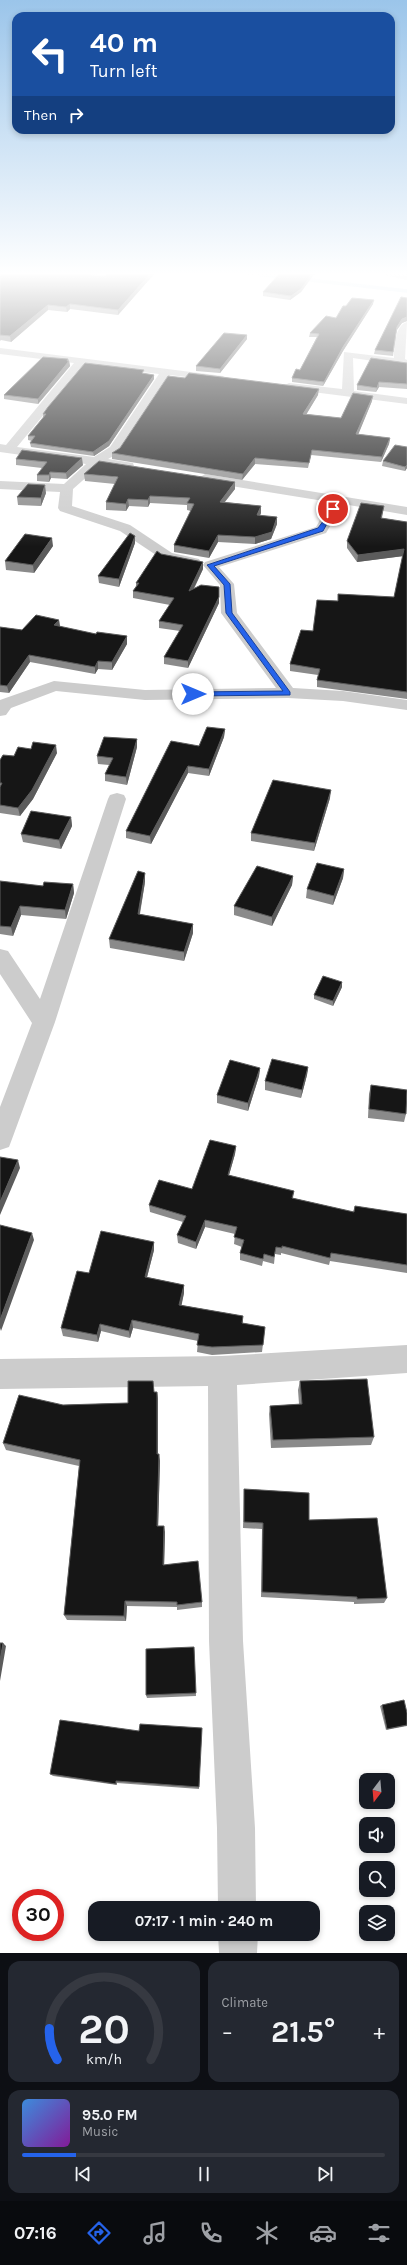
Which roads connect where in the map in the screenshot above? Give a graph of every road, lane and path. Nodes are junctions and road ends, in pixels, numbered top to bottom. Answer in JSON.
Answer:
{"nodes":[{"id":1,"x":78,"y":364,"type":"edge"},
{"id":2,"x":114,"y":364,"type":"edge"},
{"id":3,"x":348,"y":364,"type":"edge"},
{"id":4,"x":167,"y":371,"type":"junction"},
{"id":5,"x":230,"y":379,"type":"edge"},
{"id":6,"x":277,"y":385,"type":"edge"},
{"id":7,"x":348,"y":393,"type":"junction"},
{"id":8,"x":407,"y":401,"type":"edge"},
{"id":9,"x":4,"y":449,"type":"edge"},
{"id":10,"x":97,"y":461,"type":"junction"},
{"id":11,"x":140,"y":468,"type":"edge"},
{"id":12,"x":191,"y":476,"type":"edge"},
{"id":13,"x":0,"y":486,"type":"edge"},
{"id":14,"x":67,"y":488,"type":"junction"},
{"id":15,"x":339,"y":499,"type":"junction"},
{"id":16,"x":407,"y":511,"type":"edge"},
{"id":17,"x":210,"y":565,"type":"junction"},
{"id":18,"x":288,"y":694,"type":"junction"},
{"id":19,"x":407,"y":705,"type":"edge"},
{"id":20,"x":0,"y":711,"type":"edge"},
{"id":21,"x":117,"y":799,"type":"dead end"},
{"id":22,"x":0,"y":957,"type":"edge"},
{"id":23,"x":44,"y":1022,"type":"junction"},
{"id":24,"x":0,"y":1139,"type":"edge"},
{"id":25,"x":407,"y":1359,"type":"edge"},
{"id":26,"x":222,"y":1371,"type":"junction"},
{"id":27,"x":0,"y":1374,"type":"edge"},
{"id":28,"x":237,"y":1901,"type":"edge"}],
"edges":[{"from":1,"to":9,"type":"street"},
{"from":2,"to":4,"type":"street"},
{"from":3,"to":7,"type":"street"},
{"from":4,"to":5,"type":"street"},
{"from":4,"to":10,"type":"street"},
{"from":6,"to":7,"type":"street"},
{"from":7,"to":8,"type":"street"},
{"from":9,"to":10,"type":"street"},
{"from":10,"to":11,"type":"street"},
{"from":10,"to":14,"type":"street"},
{"from":12,"to":15,"type":"street"},
{"from":13,"to":14,"type":"street"},
{"from":14,"to":17,"type":"street"},
{"from":15,"to":16,"type":"street"},
{"from":15,"to":17,"type":"street"},
{"from":17,"to":18,"type":"street"},
{"from":18,"to":19,"type":"street"},
{"from":18,"to":20,"type":"street"},
{"from":21,"to":23,"type":"street"},
{"from":22,"to":23,"type":"street"},
{"from":23,"to":24,"type":"street"},
{"from":25,"to":26,"type":"street"},
{"from":26,"to":27,"type":"street"},
{"from":26,"to":28,"type":"street"}]}
